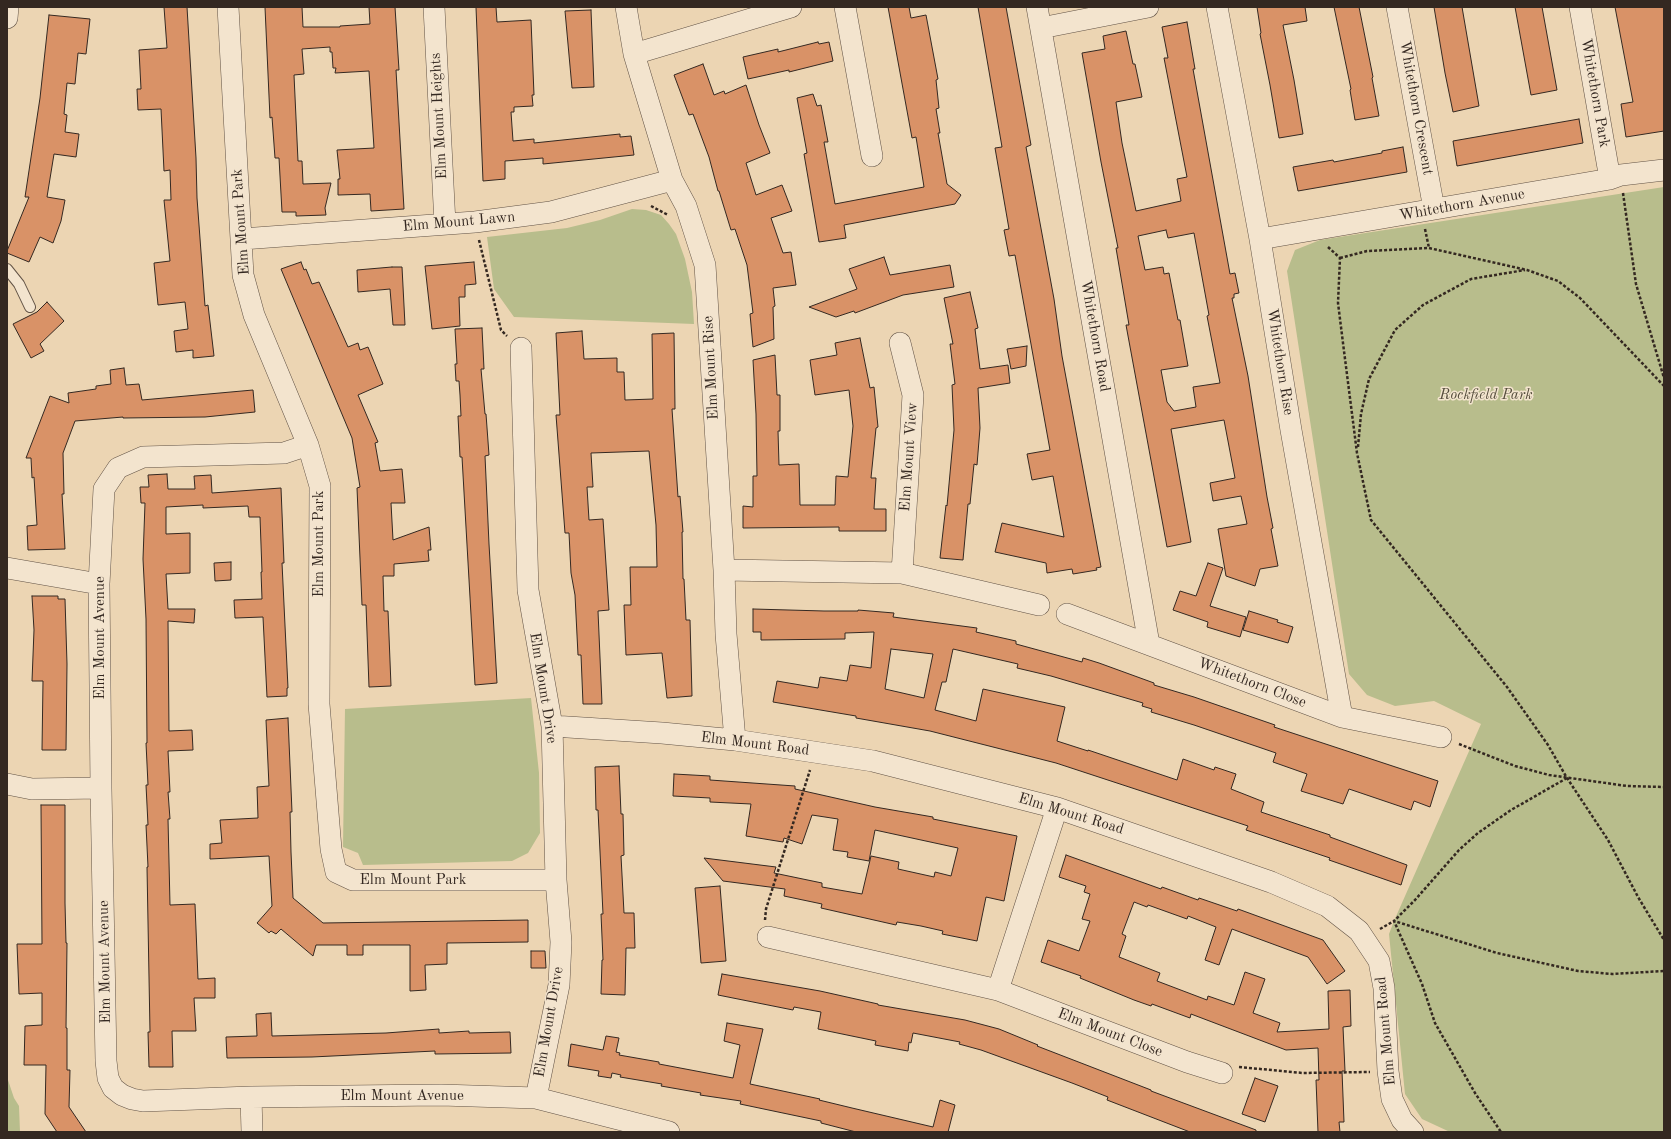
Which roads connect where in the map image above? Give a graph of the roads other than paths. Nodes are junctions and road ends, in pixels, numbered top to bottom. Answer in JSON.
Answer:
{"nodes":[{"id":1,"x":8,"y":7,"type":"edge"},
{"id":2,"x":228,"y":7,"type":"edge"},
{"id":3,"x":434,"y":7,"type":"edge"},
{"id":4,"x":626,"y":7,"type":"edge"},
{"id":5,"x":791,"y":7,"type":"edge"},
{"id":6,"x":845,"y":7,"type":"edge"},
{"id":7,"x":1037,"y":7,"type":"edge"},
{"id":8,"x":1148,"y":7,"type":"edge"},
{"id":9,"x":1217,"y":7,"type":"edge"},
{"id":10,"x":1397,"y":7,"type":"edge"},
{"id":11,"x":1580,"y":7,"type":"edge"},
{"id":12,"x":7,"y":18,"type":"edge"},
{"id":13,"x":1041,"y":28,"type":"junction"},
{"id":14,"x":634,"y":54,"type":"junction"},
{"id":15,"x":872,"y":156,"type":"dead end"},
{"id":16,"x":1664,"y":170,"type":"edge"},
{"id":17,"x":1616,"y":177,"type":"junction"},
{"id":18,"x":672,"y":180,"type":"junction"},
{"id":19,"x":1434,"y":209,"type":"junction"},
{"id":20,"x":445,"y":224,"type":"junction"},
{"id":21,"x":242,"y":239,"type":"junction"},
{"id":22,"x":1260,"y":239,"type":"junction"},
{"id":23,"x":7,"y":269,"type":"edge"},
{"id":24,"x":30,"y":307,"type":"dead end"},
{"id":25,"x":900,"y":343,"type":"dead end"},
{"id":26,"x":521,"y":348,"type":"road end"},
{"id":27,"x":308,"y":445,"type":"junction"},
{"id":28,"x":7,"y":568,"type":"edge"},
{"id":29,"x":724,"y":570,"type":"junction"},
{"id":30,"x":902,"y":573,"type":"junction"},
{"id":31,"x":99,"y":584,"type":"junction"},
{"id":32,"x":1039,"y":605,"type":"dead end"},
{"id":33,"x":1067,"y":614,"type":"dead end"},
{"id":34,"x":1149,"y":644,"type":"junction"},
{"id":35,"x":1342,"y":717,"type":"junction"},
{"id":36,"x":552,"y":726,"type":"junction"},
{"id":37,"x":1441,"y":737,"type":"road end"},
{"id":38,"x":735,"y":740,"type":"junction"},
{"id":39,"x":7,"y":784,"type":"edge"},
{"id":40,"x":101,"y":788,"type":"junction"},
{"id":41,"x":1058,"y":808,"type":"junction"},
{"id":42,"x":556,"y":880,"type":"junction"},
{"id":43,"x":768,"y":937,"type":"road end"},
{"id":44,"x":998,"y":990,"type":"junction"},
{"id":45,"x":1222,"y":1072,"type":"road end"},
{"id":46,"x":251,"y":1097,"type":"junction"},
{"id":47,"x":536,"y":1098,"type":"junction"},
{"id":48,"x":252,"y":1132,"type":"edge"},
{"id":49,"x":670,"y":1132,"type":"edge"},
{"id":50,"x":1412,"y":1132,"type":"edge"}],
"edges":[{"from":1,"to":12,"type":"street"},
{"from":2,"to":21,"type":"street","name":"Elm Mount Park"},
{"from":3,"to":20,"type":"street","name":"Elm Mount Heights"},
{"from":4,"to":14,"type":"street","name":"Elm Mount Rise"},
{"from":5,"to":14,"type":"street"},
{"from":6,"to":15,"type":"street"},
{"from":7,"to":13,"type":"street","name":"Whitethorn Road"},
{"from":8,"to":13,"type":"street"},
{"from":9,"to":22,"type":"street","name":"Whitethorn Rise"},
{"from":10,"to":19,"type":"street","name":"Whitethorn Crescent"},
{"from":11,"to":17,"type":"street","name":"Whitethorn Park"},
{"from":13,"to":34,"type":"street","name":"Whitethorn Road"},
{"from":14,"to":18,"type":"street","name":"Elm Mount Rise"},
{"from":16,"to":17,"type":"street","name":"Whitethorn Avenue"},
{"from":17,"to":19,"type":"street","name":"Whitethorn Avenue"},
{"from":18,"to":20,"type":"street","name":"Elm Mount Lawn"},
{"from":18,"to":29,"type":"street","name":"Elm Mount Rise"},
{"from":19,"to":22,"type":"street","name":"Whitethorn Avenue"},
{"from":20,"to":21,"type":"street","name":"Elm Mount Lawn"},
{"from":21,"to":27,"type":"street","name":"Elm Mount Park"},
{"from":22,"to":35,"type":"street","name":"Whitethorn Rise"},
{"from":23,"to":24,"type":"lane"},
{"from":25,"to":30,"type":"street","name":"Elm Mount View"},
{"from":26,"to":36,"type":"street","name":"Elm Mount Drive"},
{"from":27,"to":31,"type":"street","name":"Elm Mount Avenue"},
{"from":27,"to":42,"type":"street","name":"Elm Mount Park"},
{"from":28,"to":31,"type":"street"},
{"from":29,"to":30,"type":"street"},
{"from":29,"to":38,"type":"street","name":"Elm Mount Rise"},
{"from":30,"to":32,"type":"street"},
{"from":31,"to":40,"type":"street","name":"Elm Mount Avenue"},
{"from":33,"to":34,"type":"street","name":"Whitethorn Close"},
{"from":34,"to":35,"type":"street","name":"Whitethorn Close"},
{"from":35,"to":37,"type":"street","name":"Whitethorn Close"},
{"from":36,"to":38,"type":"street","name":"Elm Mount Road"},
{"from":36,"to":42,"type":"street","name":"Elm Mount Drive"},
{"from":38,"to":41,"type":"street","name":"Elm Mount Road"},
{"from":39,"to":40,"type":"street"},
{"from":40,"to":46,"type":"street","name":"Elm Mount Avenue"},
{"from":41,"to":44,"type":"street"},
{"from":41,"to":50,"type":"street","name":"Elm Mount Road"},
{"from":42,"to":47,"type":"street","name":"Elm Mount Drive"},
{"from":43,"to":44,"type":"street","name":"Elm Mount Close"},
{"from":44,"to":45,"type":"street","name":"Elm Mount Close"},
{"from":46,"to":47,"type":"street","name":"Elm Mount Avenue"},
{"from":46,"to":48,"type":"street"},
{"from":47,"to":49,"type":"street","name":"Elm Mount Avenue"}]}
